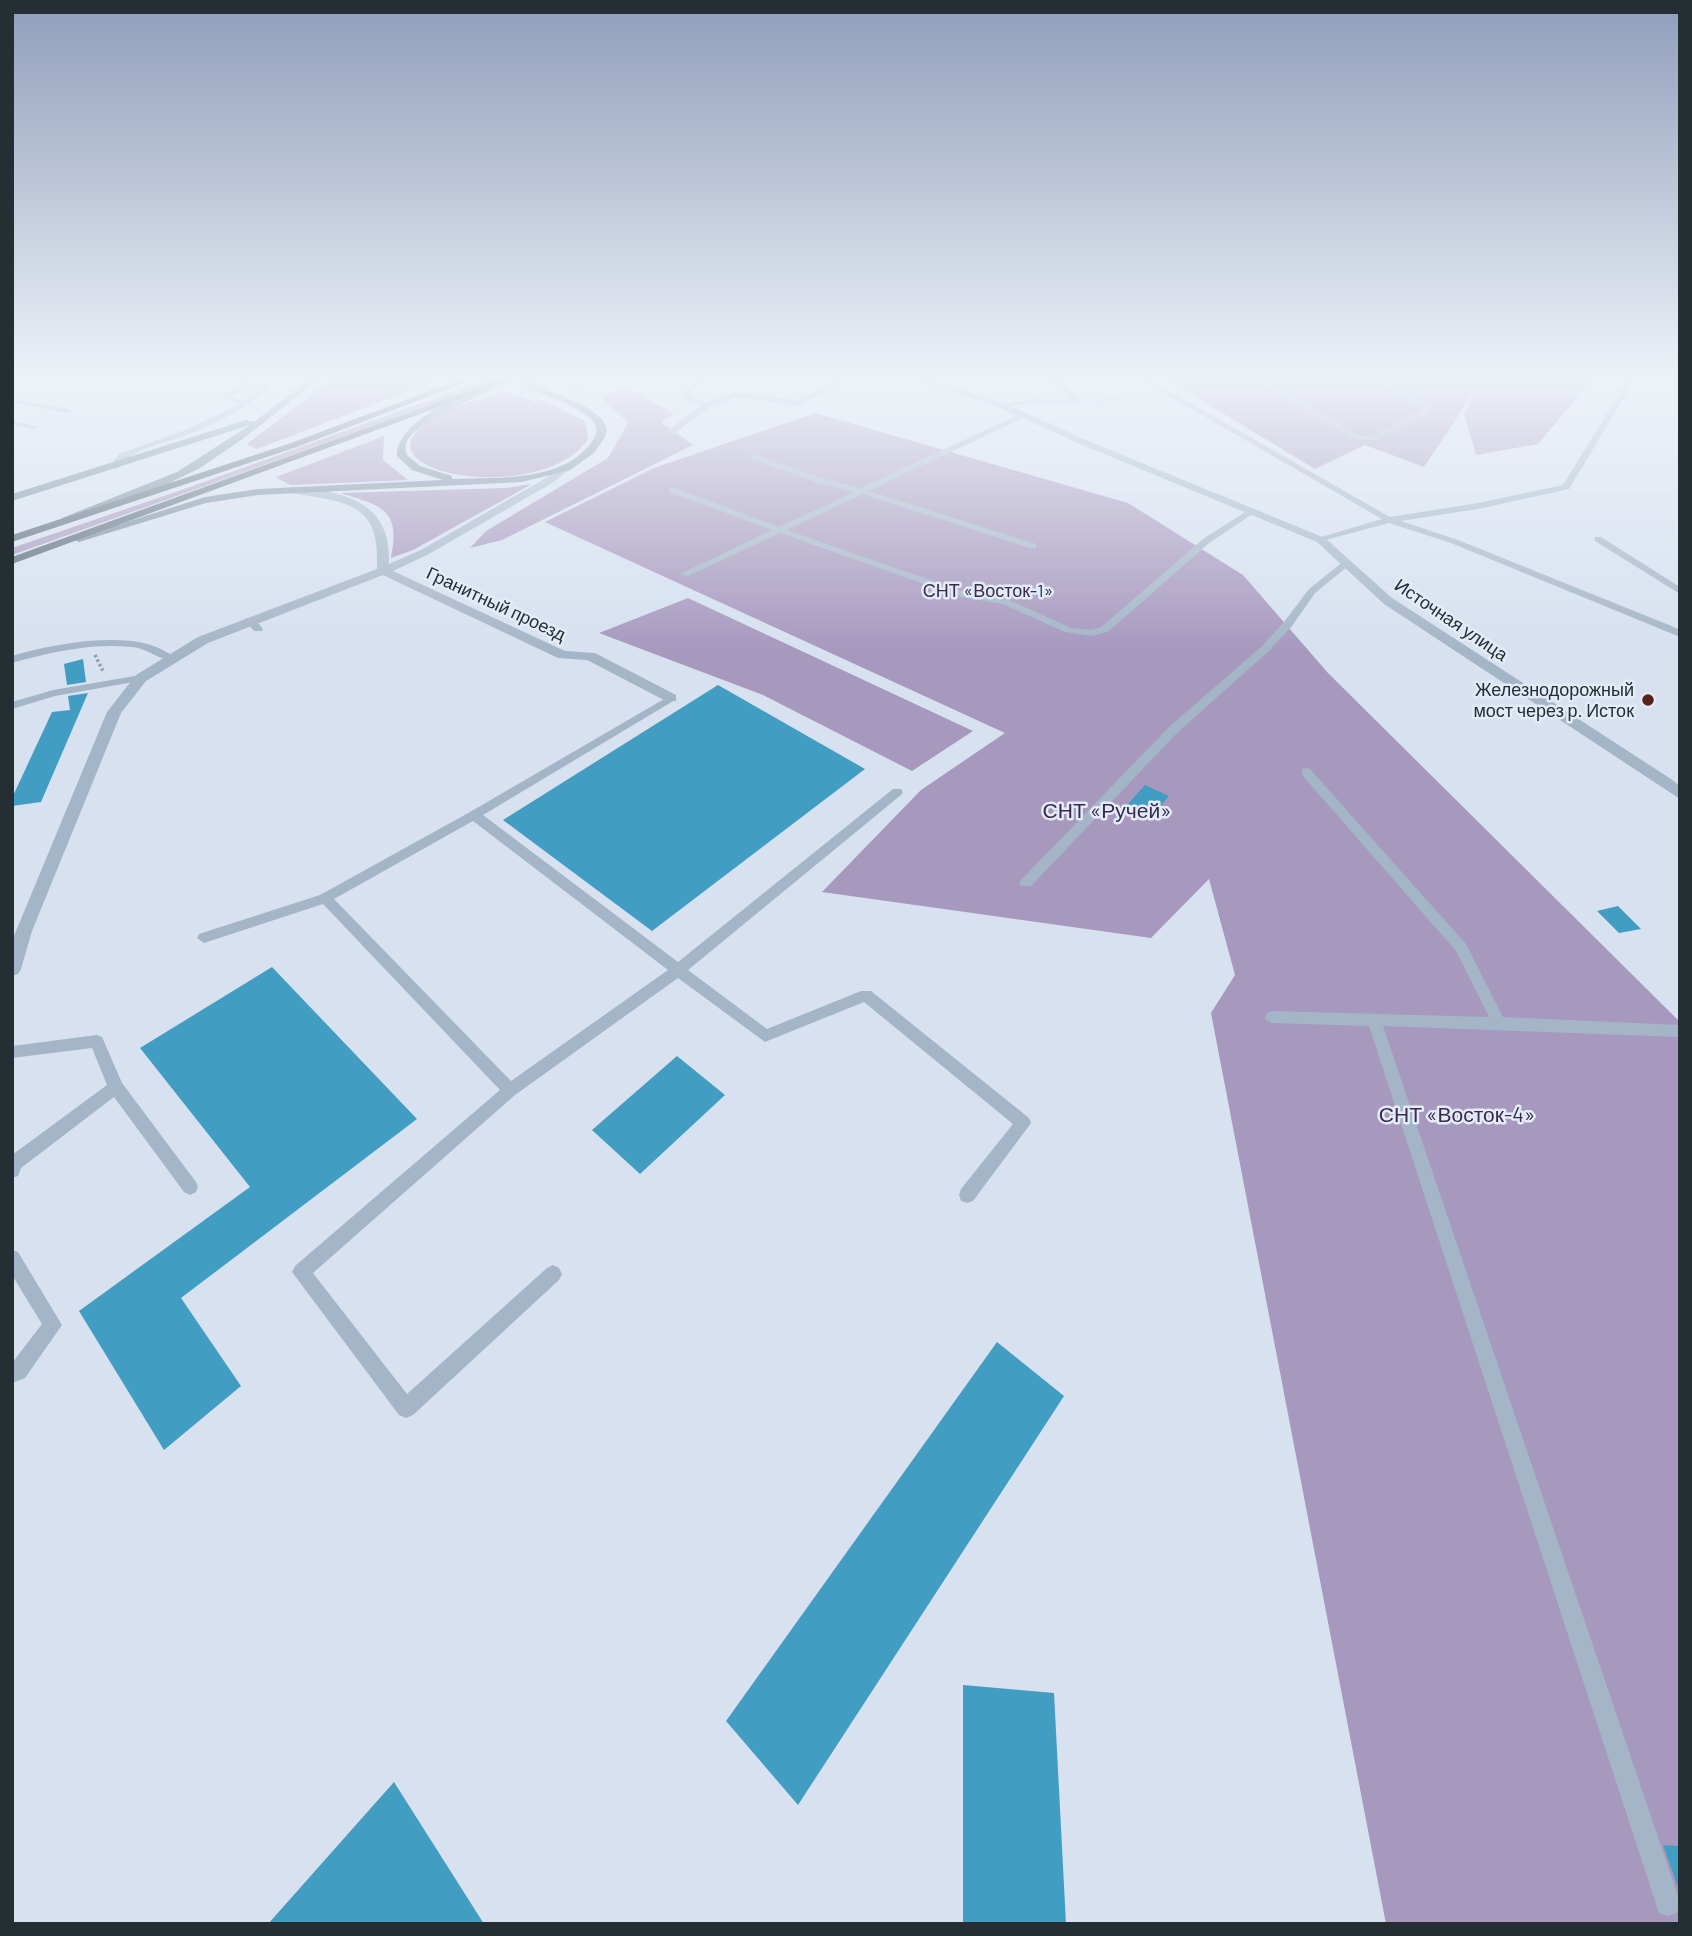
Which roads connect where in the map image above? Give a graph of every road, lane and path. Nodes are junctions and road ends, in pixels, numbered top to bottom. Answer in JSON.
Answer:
{"nodes":[{"id":1,"x":99,"y":471,"type":"edge"},
{"id":2,"x":185,"y":471,"type":"edge"},
{"id":3,"x":214,"y":471,"type":"edge"},
{"id":4,"x":263,"y":471,"type":"edge"},
{"id":5,"x":424,"y":471,"type":"edge"},
{"id":6,"x":553,"y":471,"type":"edge"},
{"id":7,"x":562,"y":471,"type":"edge"},
{"id":8,"x":794,"y":471,"type":"edge"},
{"id":9,"x":906,"y":471,"type":"edge"},
{"id":10,"x":1158,"y":471,"type":"edge"},
{"id":11,"x":1303,"y":471,"type":"edge"},
{"id":12,"x":1575,"y":471,"type":"edge"},
{"id":13,"x":479,"y":483,"type":"junction"},
{"id":14,"x":291,"y":490,"type":"junction"},
{"id":15,"x":672,"y":490,"type":"dead end"},
{"id":16,"x":861,"y":491,"type":"junction"},
{"id":17,"x":12,"y":498,"type":"edge"},
{"id":18,"x":1254,"y":511,"type":"junction"},
{"id":19,"x":1389,"y":520,"type":"junction"},
{"id":20,"x":780,"y":530,"type":"junction"},
{"id":21,"x":12,"y":538,"type":"edge"},
{"id":22,"x":79,"y":539,"type":"junction"},
{"id":23,"x":1598,"y":539,"type":"dead end"},
{"id":24,"x":1321,"y":540,"type":"junction"},
{"id":25,"x":1033,"y":546,"type":"dead end"},
{"id":26,"x":12,"y":561,"type":"edge"},
{"id":27,"x":1347,"y":563,"type":"junction"},
{"id":28,"x":383,"y":571,"type":"junction"},
{"id":29,"x":685,"y":574,"type":"dead end"},
{"id":30,"x":1680,"y":591,"type":"edge"},
{"id":31,"x":1680,"y":634,"type":"edge"},
{"id":32,"x":91,"y":645,"type":"junction"},
{"id":33,"x":170,"y":658,"type":"junction"},
{"id":34,"x":12,"y":660,"type":"edge"},
{"id":35,"x":141,"y":678,"type":"junction"},
{"id":36,"x":108,"y":683,"type":"junction"},
{"id":37,"x":671,"y":698,"type":"joint"},
{"id":38,"x":12,"y":706,"type":"edge"},
{"id":39,"x":1306,"y":772,"type":"dead end"},
{"id":40,"x":897,"y":792,"type":"dead end"},
{"id":41,"x":1680,"y":794,"type":"edge"},
{"id":42,"x":474,"y":815,"type":"junction"},
{"id":43,"x":1026,"y":883,"type":"dead end"},
{"id":44,"x":325,"y":898,"type":"junction"},
{"id":45,"x":18,"y":933,"type":"edge"},
{"id":46,"x":204,"y":938,"type":"dead end"},
{"id":47,"x":12,"y":969,"type":"edge"},
{"id":48,"x":678,"y":970,"type":"junction"},
{"id":49,"x":1272,"y":1017,"type":"dead end"},
{"id":50,"x":1374,"y":1020,"type":"junction"},
{"id":51,"x":1499,"y":1023,"type":"junction"},
{"id":52,"x":1680,"y":1031,"type":"edge"},
{"id":53,"x":12,"y":1052,"type":"edge"},
{"id":54,"x":116,"y":1087,"type":"junction"},
{"id":55,"x":510,"y":1090,"type":"junction"},
{"id":56,"x":12,"y":1171,"type":"edge"},
{"id":57,"x":190,"y":1187,"type":"dead end"},
{"id":58,"x":967,"y":1195,"type":"dead end"},
{"id":59,"x":12,"y":1258,"type":"edge"},
{"id":60,"x":553,"y":1274,"type":"dead end"},
{"id":61,"x":12,"y":1374,"type":"edge"},
{"id":62,"x":1668,"y":1904,"type":"dead end"}],
"edges":[{"from":1,"to":17,"type":"main road"},
{"from":2,"to":21,"type":"main road"},
{"from":3,"to":21,"type":"main road"},
{"from":4,"to":22,"type":"main road"},
{"from":5,"to":13,"type":"main road"},
{"from":6,"to":13,"type":"main road"},
{"from":7,"to":28,"type":"street"},
{"from":8,"to":16,"type":"lane"},
{"from":9,"to":16,"type":"lane"},
{"from":10,"to":18,"type":"street","name":"Источная улица"},
{"from":11,"to":19,"type":"lane"},
{"from":12,"to":19,"type":"lane"},
{"from":13,"to":14,"type":"main road"},
{"from":14,"to":22,"type":"main road"},
{"from":14,"to":28,"type":"street"},
{"from":15,"to":20,"type":"lane"},
{"from":16,"to":20,"type":"lane"},
{"from":16,"to":25,"type":"lane"},
{"from":18,"to":20,"type":"lane"},
{"from":18,"to":24,"type":"street","name":"Источная улица"},
{"from":19,"to":24,"type":"lane"},
{"from":19,"to":31,"type":"lane"},
{"from":20,"to":29,"type":"lane"},
{"from":22,"to":26,"type":"main road"},
{"from":23,"to":30,"type":"lane"},
{"from":24,"to":27,"type":"street","name":"Источная улица"},
{"from":27,"to":41,"type":"street","name":"Источная улица"},
{"from":27,"to":43,"type":"lane"},
{"from":28,"to":33,"type":"street"},
{"from":28,"to":37,"type":"street","name":"Гранитный проезд"},
{"from":32,"to":33,"type":"lane"},
{"from":32,"to":34,"type":"lane"},
{"from":32,"to":36,"type":"path"},
{"from":33,"to":35,"type":"street"},
{"from":35,"to":36,"type":"lane"},
{"from":35,"to":45,"type":"street"},
{"from":36,"to":38,"type":"lane"},
{"from":37,"to":42,"type":"lane"},
{"from":39,"to":51,"type":"lane"},
{"from":40,"to":48,"type":"lane"},
{"from":42,"to":44,"type":"lane"},
{"from":42,"to":48,"type":"lane"},
{"from":44,"to":46,"type":"lane"},
{"from":44,"to":55,"type":"lane"},
{"from":45,"to":47,"type":"street"},
{"from":48,"to":55,"type":"lane"},
{"from":48,"to":58,"type":"lane"},
{"from":49,"to":50,"type":"lane"},
{"from":50,"to":51,"type":"lane"},
{"from":50,"to":62,"type":"lane"},
{"from":51,"to":52,"type":"lane"},
{"from":53,"to":54,"type":"lane"},
{"from":54,"to":56,"type":"lane"},
{"from":54,"to":57,"type":"lane"},
{"from":55,"to":60,"type":"lane"},
{"from":59,"to":61,"type":"lane"}]}
